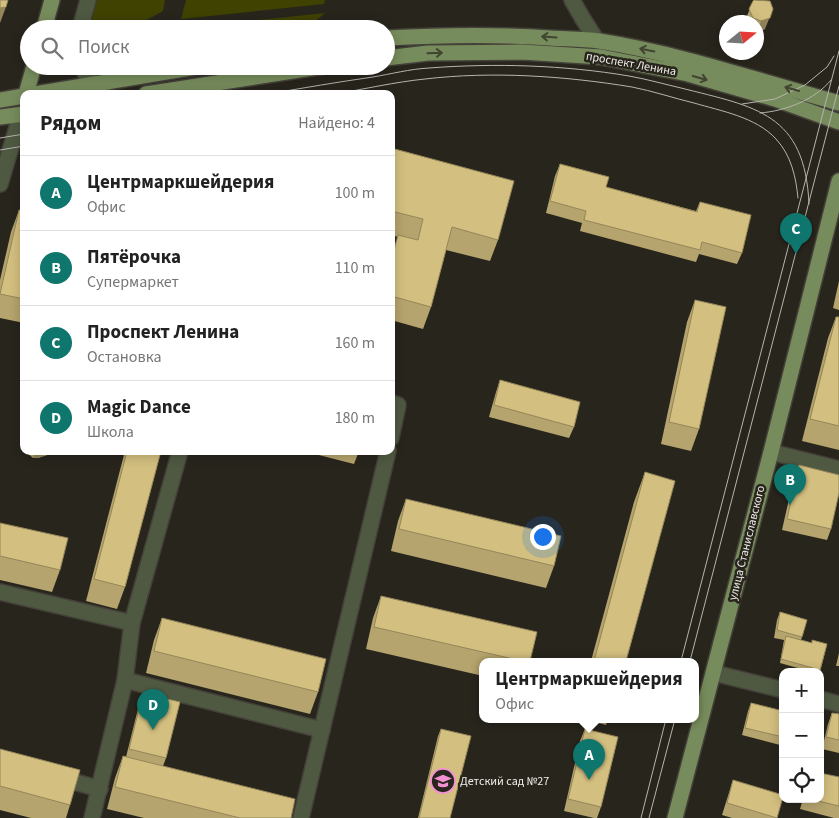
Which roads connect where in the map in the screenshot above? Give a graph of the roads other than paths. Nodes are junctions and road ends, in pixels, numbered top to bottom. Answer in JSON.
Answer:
{"nodes":[{"id":1,"x":52,"y":0,"type":"edge"},
{"id":2,"x":88,"y":0,"type":"edge"},
{"id":3,"x":572,"y":0,"type":"edge"},
{"id":4,"x":46,"y":20,"type":"edge"},
{"id":5,"x":82,"y":20,"type":"edge"},
{"id":6,"x":395,"y":37,"type":"edge"},
{"id":7,"x":597,"y":41,"type":"junction"},
{"id":8,"x":395,"y":57,"type":"edge"},
{"id":9,"x":31,"y":75,"type":"edge"},
{"id":10,"x":86,"y":75,"type":"edge"},
{"id":11,"x":162,"y":75,"type":"edge"},
{"id":12,"x":278,"y":75,"type":"edge"},
{"id":13,"x":99,"y":89,"type":"edge"},
{"id":14,"x":27,"y":90,"type":"edge"},
{"id":15,"x":86,"y":90,"type":"edge"},
{"id":16,"x":200,"y":90,"type":"edge"},
{"id":17,"x":20,"y":96,"type":"edge"},
{"id":18,"x":0,"y":100,"type":"edge"},
{"id":19,"x":839,"y":102,"type":"edge"},
{"id":20,"x":20,"y":111,"type":"edge"},
{"id":21,"x":0,"y":117,"type":"edge"},
{"id":22,"x":20,"y":120,"type":"edge"},
{"id":23,"x":839,"y":122,"type":"edge"},
{"id":24,"x":839,"y":181,"type":"edge"},
{"id":25,"x":0,"y":184,"type":"edge"},
{"id":26,"x":395,"y":404,"type":"edge"},
{"id":27,"x":395,"y":419,"type":"edge"},
{"id":28,"x":771,"y":452,"type":"junction"},
{"id":29,"x":179,"y":455,"type":"edge"},
{"id":30,"x":387,"y":455,"type":"edge"},
{"id":31,"x":839,"y":469,"type":"edge"},
{"id":32,"x":0,"y":592,"type":"edge"},
{"id":33,"x":132,"y":623,"type":"junction"},
{"id":34,"x":714,"y":673,"type":"junction"},
{"id":35,"x":125,"y":680,"type":"junction"},
{"id":36,"x":779,"y":689,"type":"edge"},
{"id":37,"x":824,"y":701,"type":"edge"},
{"id":38,"x":839,"y":704,"type":"edge"},
{"id":39,"x":322,"y":730,"type":"junction"},
{"id":40,"x":45,"y":774,"type":"edge"},
{"id":41,"x":100,"y":789,"type":"junction"},
{"id":42,"x":298,"y":813,"type":"edge"},
{"id":43,"x":92,"y":818,"type":"edge"},
{"id":44,"x":675,"y":818,"type":"edge"}],
"edges":[{"from":1,"to":4,"type":"main road"},
{"from":2,"to":5,"type":"street"},
{"from":3,"to":7,"type":"street"},
{"from":7,"to":6,"type":"main road","name":"проспект Ленина","one_way":true},
{"from":19,"to":7,"type":"main road","name":"проспект Ленина","one_way":true},
{"from":8,"to":23,"type":"main road","name":"проспект Ленина","one_way":true},
{"from":9,"to":14,"type":"main road"},
{"from":10,"to":13,"type":"street"},
{"from":11,"to":13,"type":"main road"},
{"from":12,"to":16,"type":"main road"},
{"from":13,"to":15,"type":"main road"},
{"from":17,"to":18,"type":"main road"},
{"from":20,"to":21,"type":"main road"},
{"from":22,"to":25,"type":"street"},
{"from":24,"to":28,"type":"main road","name":"улица Станиславского"},
{"from":26,"to":27,"type":"street"},
{"from":28,"to":31,"type":"street"},
{"from":28,"to":34,"type":"main road","name":"улица Станиславского"},
{"from":29,"to":33,"type":"street"},
{"from":30,"to":39,"type":"street"},
{"from":32,"to":33,"type":"street"},
{"from":33,"to":35,"type":"street"},
{"from":34,"to":36,"type":"street"},
{"from":34,"to":44,"type":"main road","name":"улица Станиславского"},
{"from":35,"to":39,"type":"street"},
{"from":35,"to":41,"type":"street"},
{"from":37,"to":38,"type":"street"},
{"from":39,"to":42,"type":"street"},
{"from":40,"to":41,"type":"street"},
{"from":41,"to":43,"type":"street"}]}
